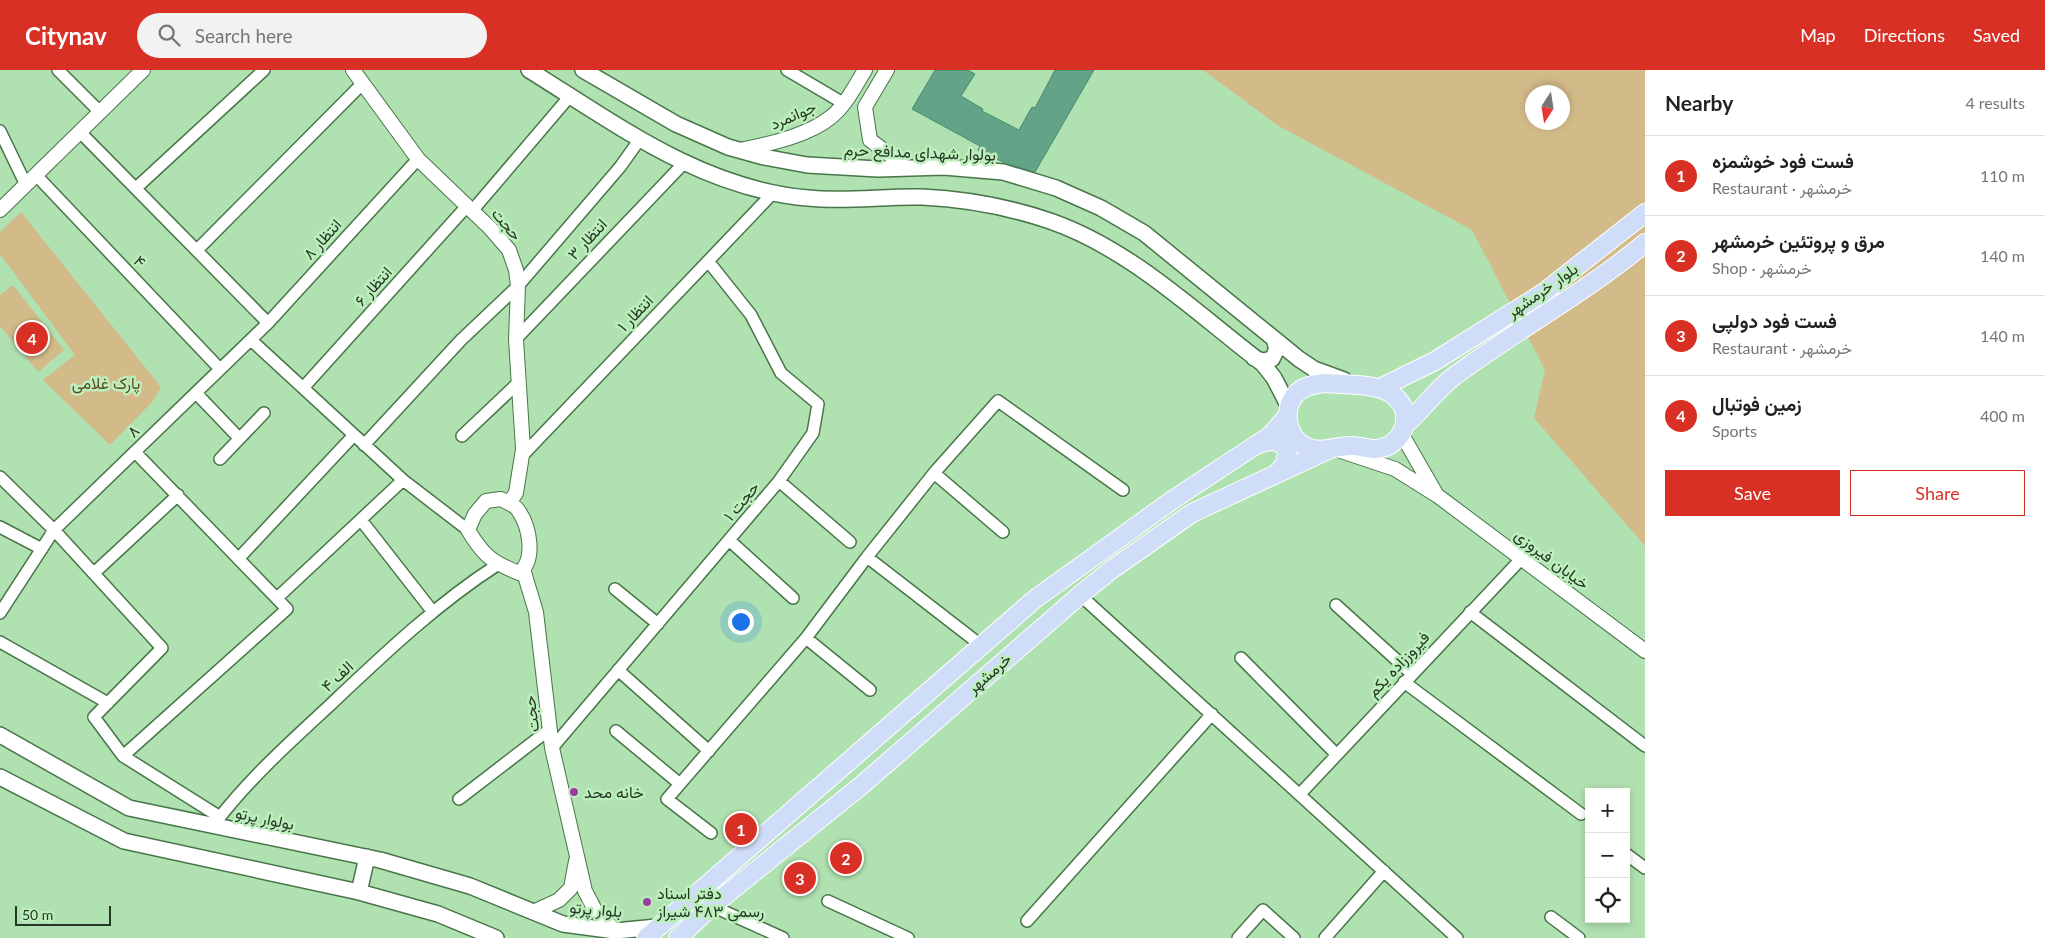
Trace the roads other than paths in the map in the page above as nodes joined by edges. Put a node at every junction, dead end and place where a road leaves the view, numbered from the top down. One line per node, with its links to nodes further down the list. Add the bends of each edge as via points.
1 (58, 70): 13 (street)
2 (143, 70): 13 (street)
3 (264, 70): 22 (street)
4 (353, 70): 10 (street, حجت)
5 (528, 70): 11 (main road)
6 (583, 70): 17 (main road, بولوار شهدای مدافع حرم, via 676,124)
7 (787, 70): 12 (street)
8 (865, 70): 12 (street, جوانمرد)
9 (887, 70): 20 (street, via 865,108 870,140)
10 (363, 83): 18 (street, حجت); 28 (street)
11 (570, 96): 16 (main road); 24 (street, انتظار ۶)
12 (843, 103): 17 (street, جوانمرد, via 831,118 803,133)
13 (100, 112): 15 (street)
14 (0, 131): 21 (street, ۴)
15 (80, 132): 21 (street); 22 (street)
16 (640, 139): 19 (main road); 30 (street)
17 (740, 150): 20 (main road, بولوار شهدای مدافع حرم, via 807,165)
18 (418, 159): 24 (street, حجت); 31 (street, انتظار ۸)
19 (684, 163): 23 (main road, via 725,180); 32 (street, انتظار ۳)
20 (907, 168): 33 (main road, بولوار شهدای مدافع حرم, via 944,167 1003,172 1056,188 1100,208 1144,233)
21 (31, 180): 25 (street); 36 (street, ۴)
22 (136, 188): 28 (street)
23 (773, 193): 29 (street, انتظار ۱); 35 (main road, via 834,200 950,199 1050,222 1081,233 1110,249 1179,298)
24 (470, 209): 30 (street, حجت, via 509,250); 39 (street, انتظار ۶)
25 (0, 210)
26 (1645, 213): 38 (main road, بلوار خرمشهر, via 1543,293 1435,361)
27 (1645, 243): 43 (main road, بلوار خرمشهر, via 1570,300 1523,327 1450,379)
28 (197, 250): 31 (street)
29 (708, 261): 51 (street, انتظار ۱); 57 (street, حجت ۱, via 751,315 781,372 818,404 813,434)
30 (518, 286): 32 (street, حجت); 47 (street, via 461,340)
31 (268, 323): 34 (street, انتظار ۸)
32 (516, 339): 37 (street, حجت)
33 (1274, 339): 35 (main road, via 1277,349 1274,356 1268,361); 38 (main road, بولوار شهدای مدافع حرم, via 1314,369)
34 (251, 340): 36 (street, ۸); 39 (street)
35 (1254, 358): 41 (main road, via 1274,378)
36 (220, 369): 40 (street, ۸)
37 (519, 382): 45 (street); 51 (street, حجت)
38 (1371, 387): 41 (main road, via 1326,383 1309,385 1296,394); 43 (main road, via 1393,394 1406,412)
39 (303, 388): 44 (street)
40 (196, 393): 46 (street); 50 (street, ۸)
41 (1289, 411): 48 (main road, via 1271,435); 49 (main road, via 1292,434 1298,442 1306,447)
42 (264, 413): 46 (street)
43 (1404, 428): 49 (main road, بلوار خرمشهر, via 1395,442 1383,448 1352,446); 60 (street, via 1428,482)
44 (354, 435): 47 (street); 71 (street)
45 (462, 436)
46 (240, 438): 52 (street)
47 (364, 445): 56 (street)
48 (1256, 446): 53 (main road, via 1271,441 1283,444 1288,456); 87 (main road, via 1174,499 1042,594)
49 (1331, 449): 53 (main road, خرمشهر); 60 (street, خیابان فیروزی, via 1380,463)
50 (135, 452): 59 (street); 64 (street, ۸)
51 (522, 456): 61 (street, حجت, via 516,493)
52 (220, 459)
53 (1279, 471): 77 (main road, خرمشهر, via 1192,513)
54 (934, 473): 58 (street, via 998,401); 66 (street); 70 (street)
55 (0, 477): 64 (street)
56 (403, 480): 62 (street); 65 (street)
57 (779, 481): 67 (street, حجت ۱); 68 (street)
58 (1123, 490)
59 (178, 496): 71 (street); 75 (street)
60 (1438, 496): 72 (street, خیابان فیروزی)
61 (509, 503): 65 (street, via 501,499 486,501); 74 (street, via 518,508 527,530 530,554)
62 (360, 520): 78 (street); 81 (street)
63 (0, 527): 69 (street)
64 (54, 530): 69 (street, ۸); 75 (street)
65 (468, 530): 73 (street, via 480,549)
66 (1003, 532)
67 (729, 540): 79 (street); 84 (street, حجت ۱)
68 (850, 542)
69 (42, 549): 83 (street, ۸)
70 (867, 557): 85 (street); 87 (street)
71 (239, 558): 78 (street)
72 (1522, 558): 82 (street, فیروززاده یکم); 88 (street, خیابان فیروزی)
73 (497, 565): 74 (street, via 519,573); 81 (street, ۴ الف)
74 (523, 569): 95 (street, حجت, via 536,612)
75 (94, 573): 93 (street, via 162,648)
76 (615, 589): 84 (street)
77 (1080, 595): 94 (street); 106 (main road, خرمشهر)
78 (277, 598): 102 (street, via 287,608)
79 (793, 598)
80 (1336, 605): 91 (street)
81 (433, 612): 110 (street, ۴ الف, via 402,636 254,777)
82 (1470, 612): 91 (street, فیروززاده یکم); 98 (street)
83 (0, 613)
84 (658, 624): 90 (street, حجت ۱)
85 (806, 638): 92 (street); 100 (street)
86 (0, 642): 93 (street)
87 (982, 646): 103 (main road)
88 (1645, 651)
89 (1241, 658): 101 (street)
90 (618, 670): 99 (street, حجت ۱); 100 (street)
91 (1408, 678): 101 (street, فیروززاده یکم); 109 (street)
92 (870, 690)
93 (108, 703): 102 (street, via 94,717)
94 (1212, 714): 107 (street); 122 (street)
95 (550, 729): 99 (street, حجت); 108 (street)
96 (616, 732): 105 (street)
97 (0, 735): 110 (main road, بولوار پرتو, via 129,808)
98 (1645, 746)
99 (552, 748): 112 (street, حجت)
100 (709, 750): 105 (street)
101 (1336, 754): 107 (street, فیروززاده یکم)
102 (123, 756): 110 (street)
103 (841, 770): 106 (main road); 126 (main road)
104 (0, 777): 117 (main road, via 124,842)
105 (680, 784): 111 (street, via 667,799)
106 (858, 788): 119 (main road, خرمشهر)
107 (1300, 794): 116 (street)
108 (459, 799)
109 (1581, 814)
110 (217, 821): 113 (main road, بولوار پرتو)
111 (711, 832)
112 (578, 853): 120 (street, via 571,888 559,900); 123 (street, حجت, via 585,891 595,910)
113 (367, 857): 117 (main road); 120 (main road, بولوار پرتو, via 470,886)
114 (1630, 857): 115 (street)
115 (1645, 868)
116 (1384, 870): 133 (street); 134 (street)
117 (359, 892): 127 (main road, via 438,914)
118 (828, 901): 130 (street)
119 (712, 906): 124 (main road, خرمشهر); 129 (street)
120 (533, 912): 125 (main road, بلوار پرتو)
121 (1551, 917): 135 (street)
122 (1027, 921)
123 (615, 931): 125 (main road, بلوار پرتو); 126 (main road, بلوار پرتو)
124 (689, 931): 128 (main road, خرمشهر)
125 (584, 932)
126 (651, 932)
127 (496, 938)
128 (678, 938)
129 (783, 938)
130 (908, 938)
131 (1238, 938): 132 (street, via 1263,910)
132 (1294, 938)
133 (1325, 938)
134 (1457, 938)
135 (1579, 938)

